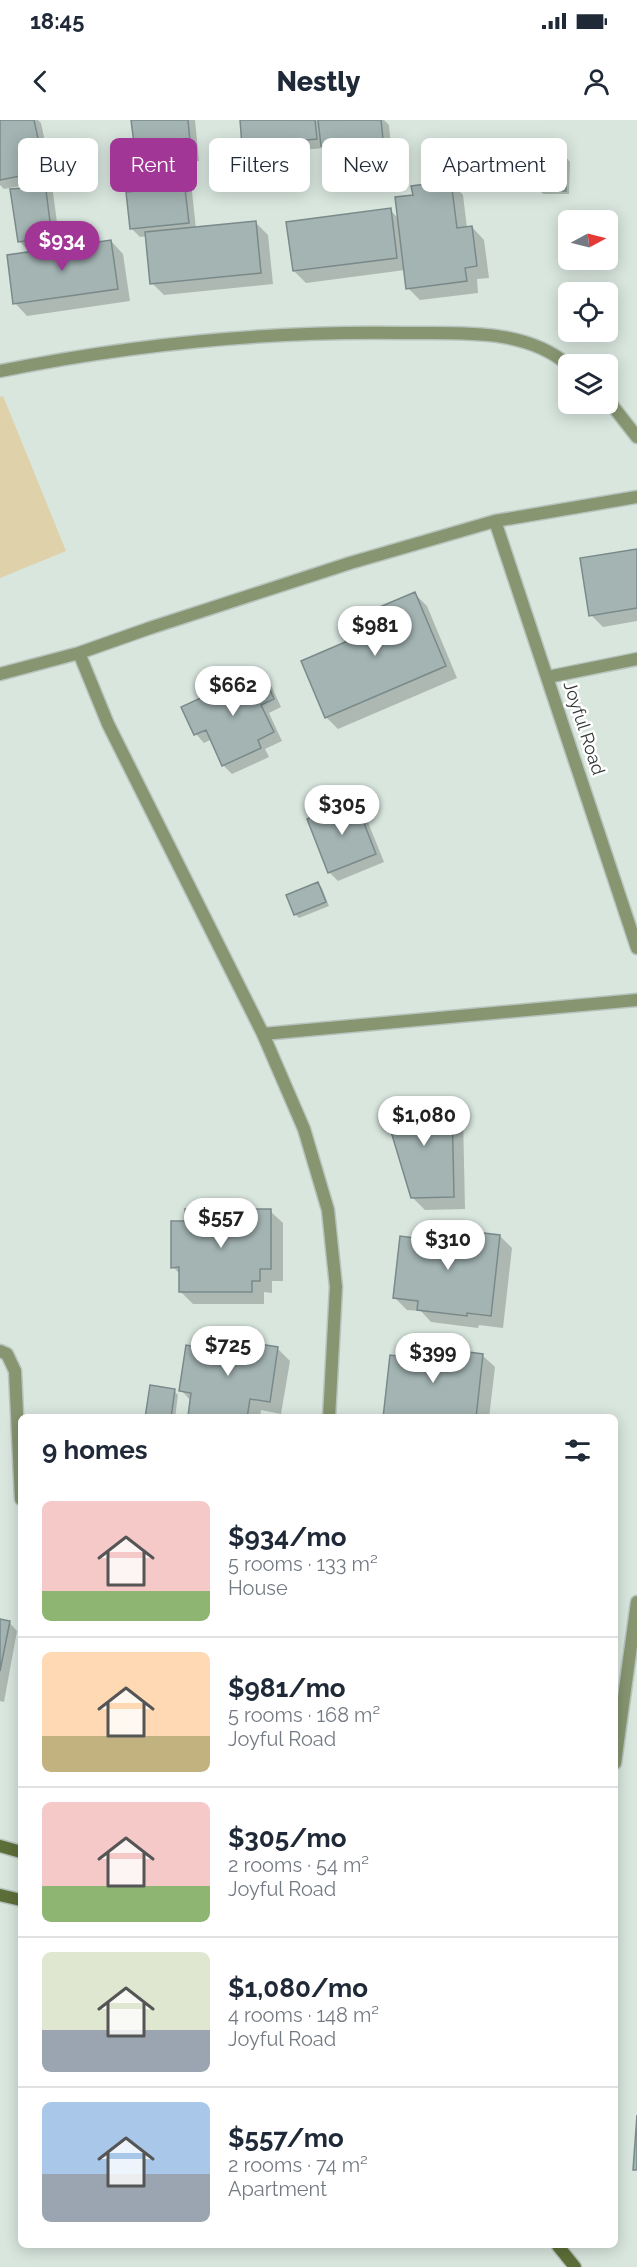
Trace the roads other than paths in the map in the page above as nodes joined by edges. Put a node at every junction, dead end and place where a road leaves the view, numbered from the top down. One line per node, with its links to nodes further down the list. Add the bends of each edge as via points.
1 (558, 356): 2 (street, via 516,339 473,333 342,332 175,343)
2 (0, 371)
3 (618, 413): 4 (street)
4 (637, 437)
5 (637, 497): 6 (street)
6 (495, 520): 7 (street); 10 (street, Joyful Road)
7 (79, 654): 9 (street); 13 (street, via 108,724)
8 (637, 659): 10 (street)
9 (0, 674)
10 (548, 677): 11 (street, Joyful Road)
11 (637, 948)
12 (637, 1000): 13 (street)
13 (264, 1034): 15 (street, via 304,1129 328,1210 336,1287)
14 (0, 1351): 16 (street, via 7,1354 15,1371)
15 (330, 1414)
16 (18, 1435)
17 (637, 1602): 18 (street)
18 (618, 1741)
19 (0, 1846): 20 (street)
20 (18, 1851)
21 (0, 1895): 22 (street)
22 (18, 1899)
23 (560, 2248): 24 (street)
24 (575, 2267)

